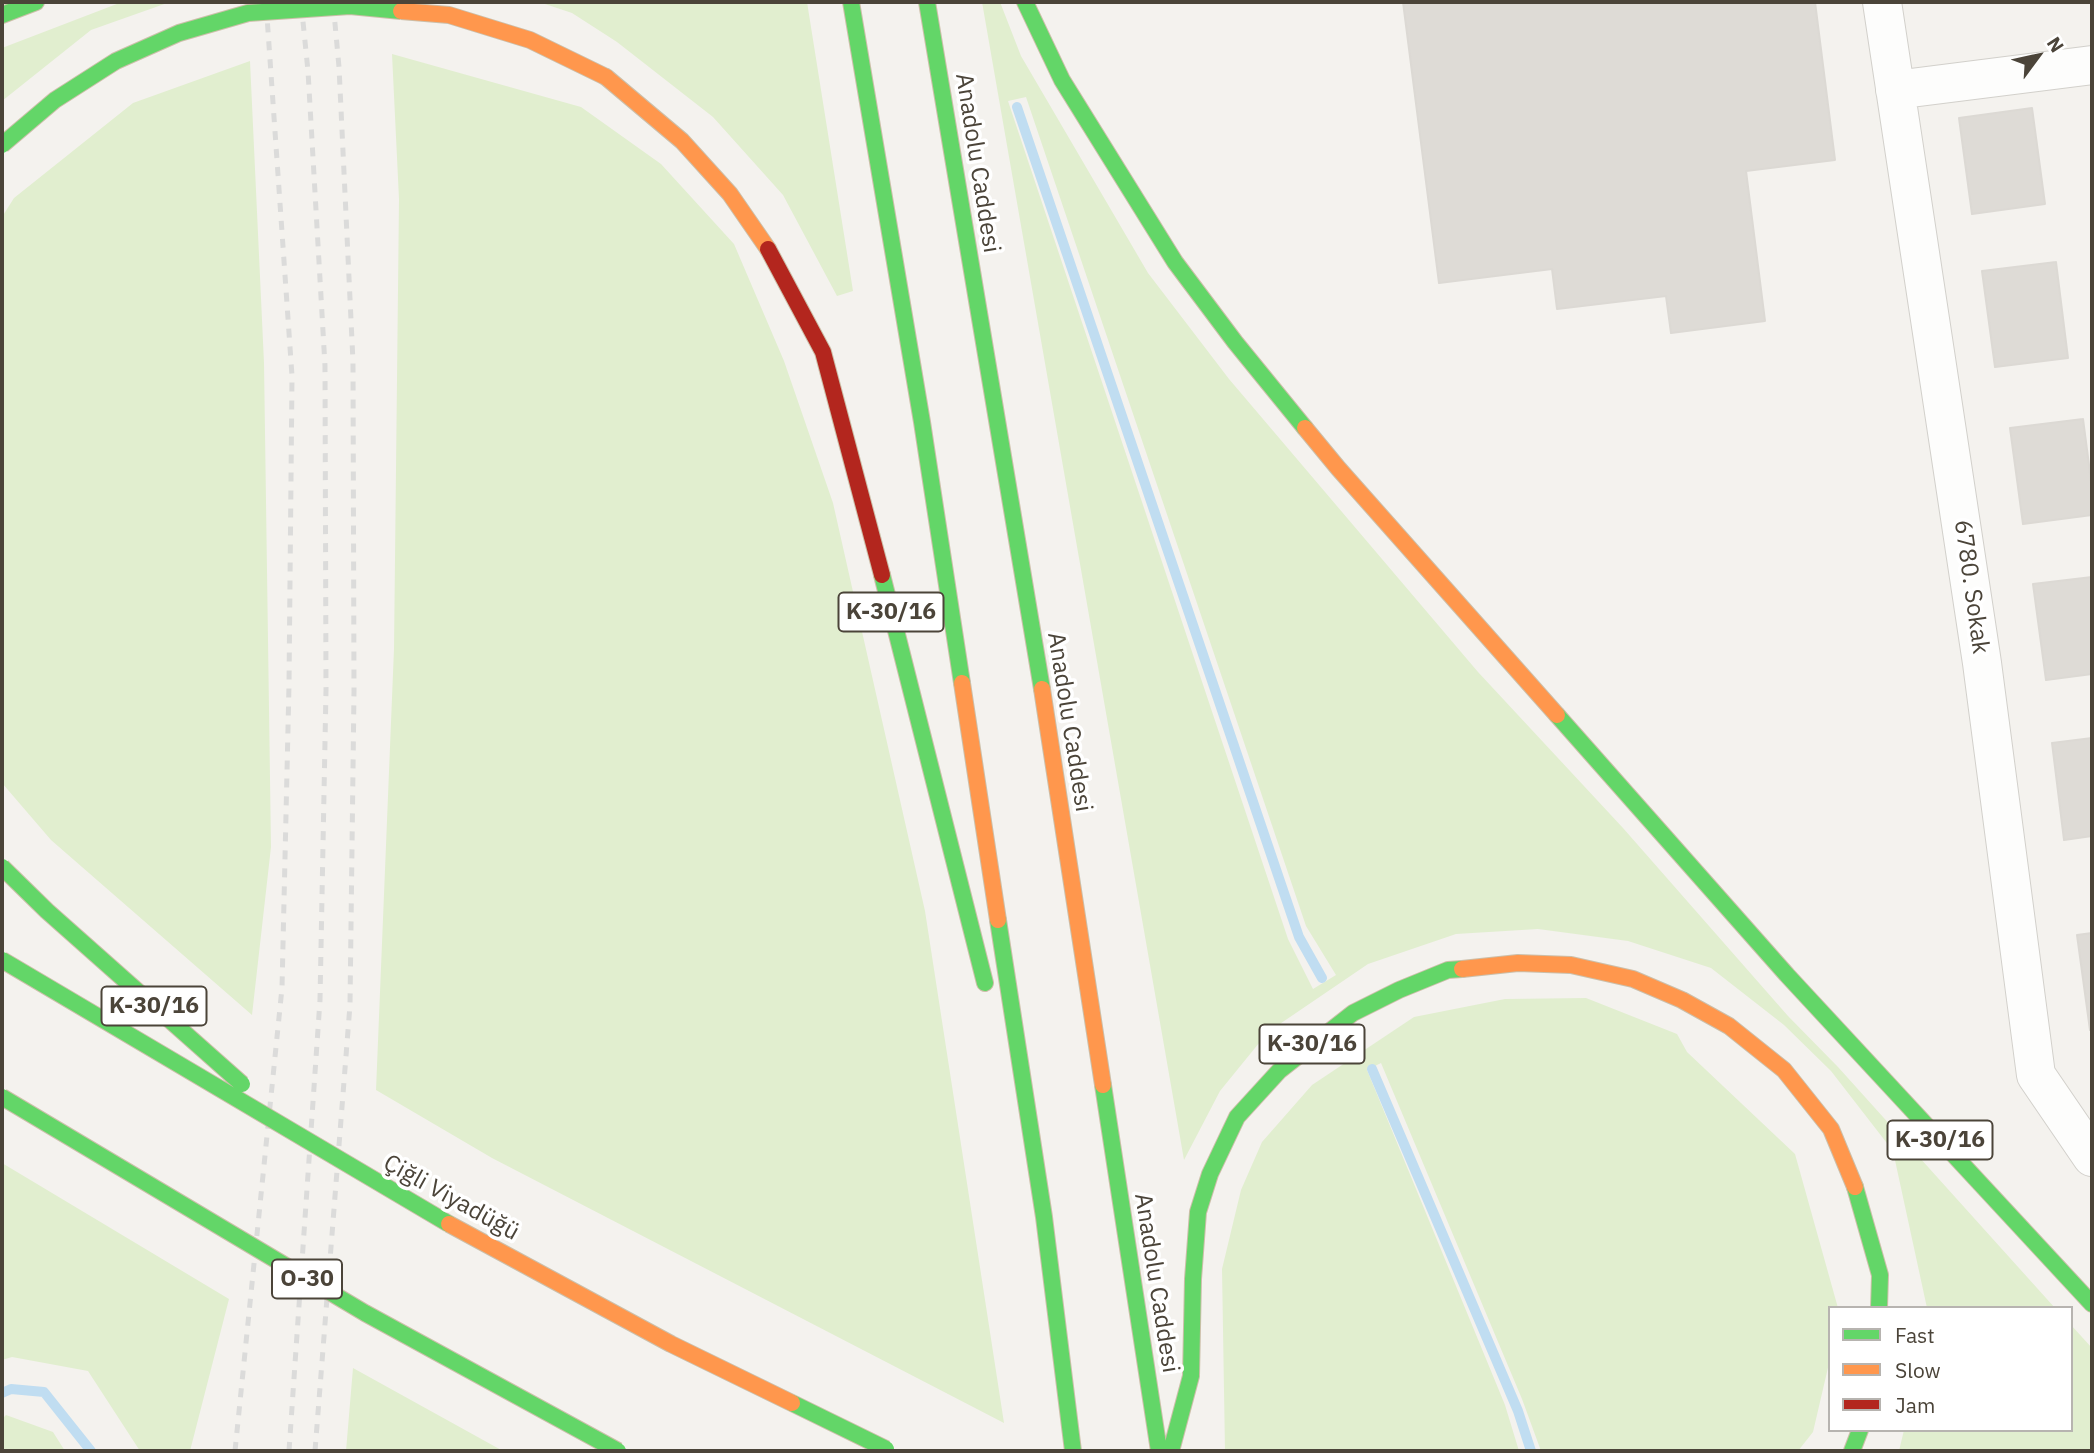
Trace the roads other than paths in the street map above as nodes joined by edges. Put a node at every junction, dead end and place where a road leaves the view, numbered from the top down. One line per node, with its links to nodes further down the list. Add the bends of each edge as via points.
1 (36, 2): 6 (highway)
2 (851, 2): 17 (highway, via 922,422)
3 (927, 2): 24 (highway, Anadolu Caddesi, via 1031,621)
4 (1025, 2): 18 (highway, K-30/16, via 1062,80 1175,262 1338,468 1787,975)
5 (1882, 2): 8 (street, 6780. Sokak)
6 (2, 15)
7 (2092, 65): 8 (street)
8 (1895, 90): 16 (street, 6780. Sokak, via 1978,636 2036,1075)
9 (2, 145): 12 (highway, K-30/16, bridge, via 55,100 116,61 180,33 248,13 350,6 449,15 530,40 606,77 682,141 730,194 775,259 822,352 905,660)
10 (2, 867): 15 (highway, K-30/16, bridge)
11 (2, 960): 15 (highway, Çiğli Viyadüğü, bridge)
12 (989, 1000)
13 (1003, 1054): 17 (highway)
14 (2, 1097): 22 (highway, O-30, bridge, via 365,1313)
15 (309, 1143): 21 (highway, Çiğli Viyadüğü, bridge, via 429,1214 671,1344)
16 (2091, 1154)
17 (1044, 1217): 23 (highway)
18 (2092, 1304)
19 (1879, 1306): 25 (highway, K-30/16, via 1880,1275 1860,1200 1831,1129 1784,1070 1729,1026 1633,979 1572,965 1518,963 1448,970 1353,1013 1279,1071 1237,1117 1198,1212 1191,1376)
20 (1859, 1432): 26 (highway)
21 (891, 1450)
22 (618, 1451)
23 (1073, 1451)
24 (1159, 1451)
25 (1171, 1451)
26 (1852, 1451)

